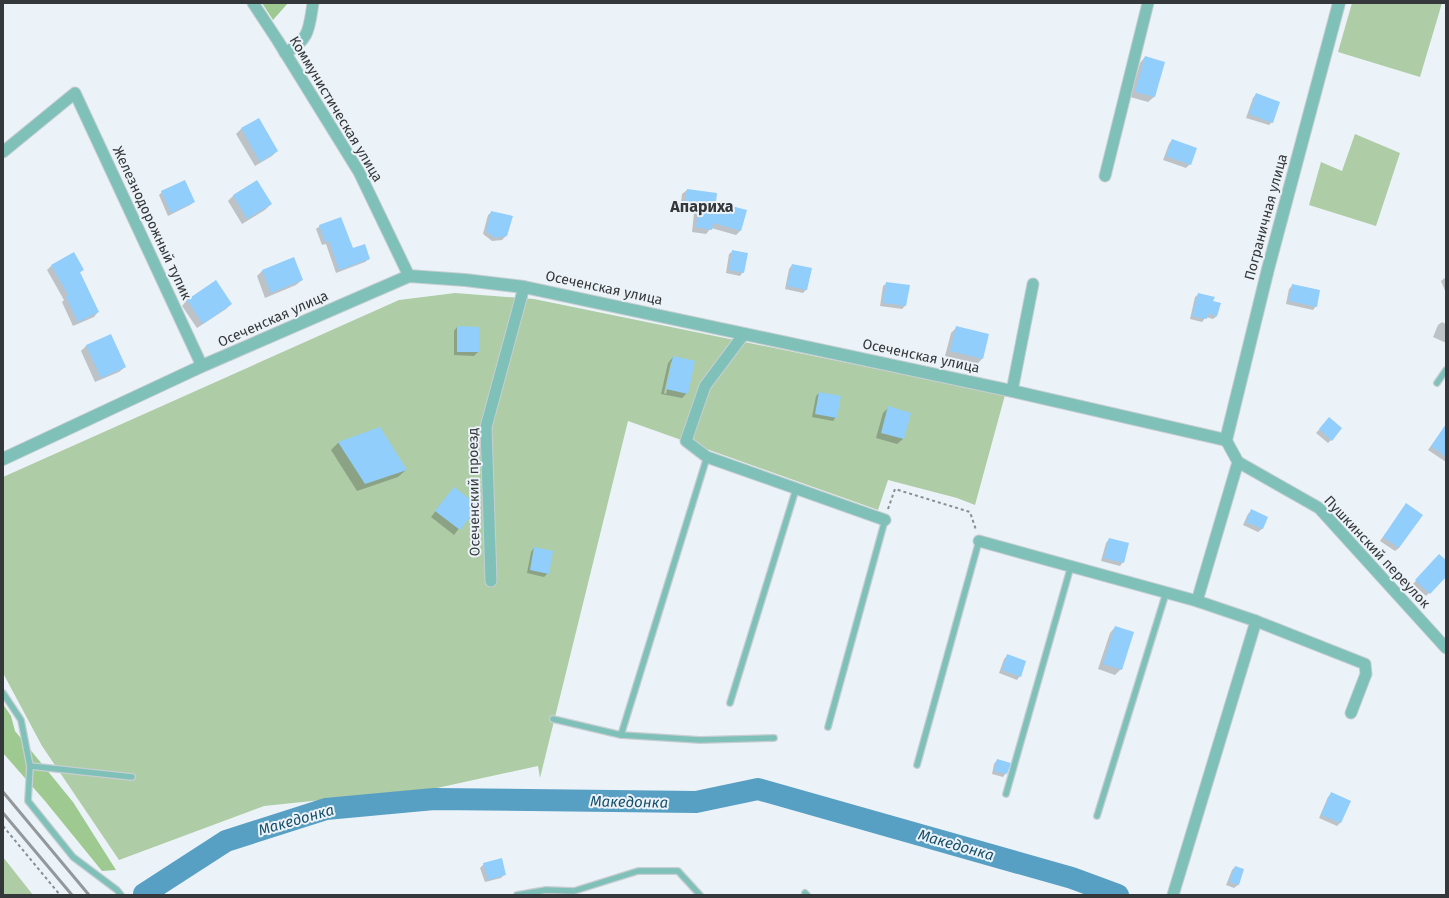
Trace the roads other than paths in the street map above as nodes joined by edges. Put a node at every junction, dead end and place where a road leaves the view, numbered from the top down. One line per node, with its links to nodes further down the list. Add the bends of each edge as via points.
1 (253, 3): 5 (street, Коммунистическая улица)
2 (313, 3): 5 (street, via 304,39 297,47)
3 (1148, 3): 7 (street)
4 (1339, 3): 16 (street, Пограничная улица, via 1268,269)
5 (285, 53): 8 (street, Коммунистическая улица, via 359,172)
6 (3, 152): 12 (street, Железнодорожный тупик, via 75,93)
7 (1105, 176)
8 (409, 276): 10 (street, Осеченская улица); 12 (street, Осеченская улица)
9 (1033, 284): 15 (street)
10 (524, 287): 11 (street, Осеченская улица); 24 (street, Осеченский проезд, via 486,427)
11 (744, 334): 15 (street, Осеченская улица); 17 (street, via 705,386 686,441)
12 (202, 366): 18 (street, Осеченская улица)
13 (1446, 370): 14 (lane)
14 (1438, 383)
15 (1012, 391): 16 (street, Осеченская улица)
16 (1226, 440): 19 (street)
17 (707, 457): 20 (street); 34 (lane)
18 (3, 459)
19 (1238, 462): 26 (street); 28 (street, Пушкинский переулок, via 1319,508)
20 (796, 489): 21 (street); 30 (lane)
21 (885, 520): 33 (lane)
22 (979, 541): 23 (street); 36 (lane)
23 (1071, 566): 25 (street); 39 (lane)
24 (492, 581)
25 (1166, 593): 26 (street); 40 (lane)
26 (1197, 601): 27 (street)
27 (1256, 621): 31 (street, via 1365,664 1366,674); 45 (street)
28 (1446, 648)
29 (3, 693): 37 (lane, via 21,720)
30 (730, 703)
31 (1350, 713)
32 (553, 719): 34 (lane)
33 (828, 727)
34 (621, 735): 35 (lane, via 700,740)
35 (774, 738)
36 (917, 765)
37 (30, 766): 38 (lane); 42 (lane, via 28,801 73,857)
38 (132, 777)
39 (1006, 794)
40 (1097, 816)
41 (572, 893): 43 (lane, via 546,890); 44 (lane, via 638,871 678,871)
42 (121, 895)
43 (517, 895)
44 (700, 895)
45 (1173, 895)

